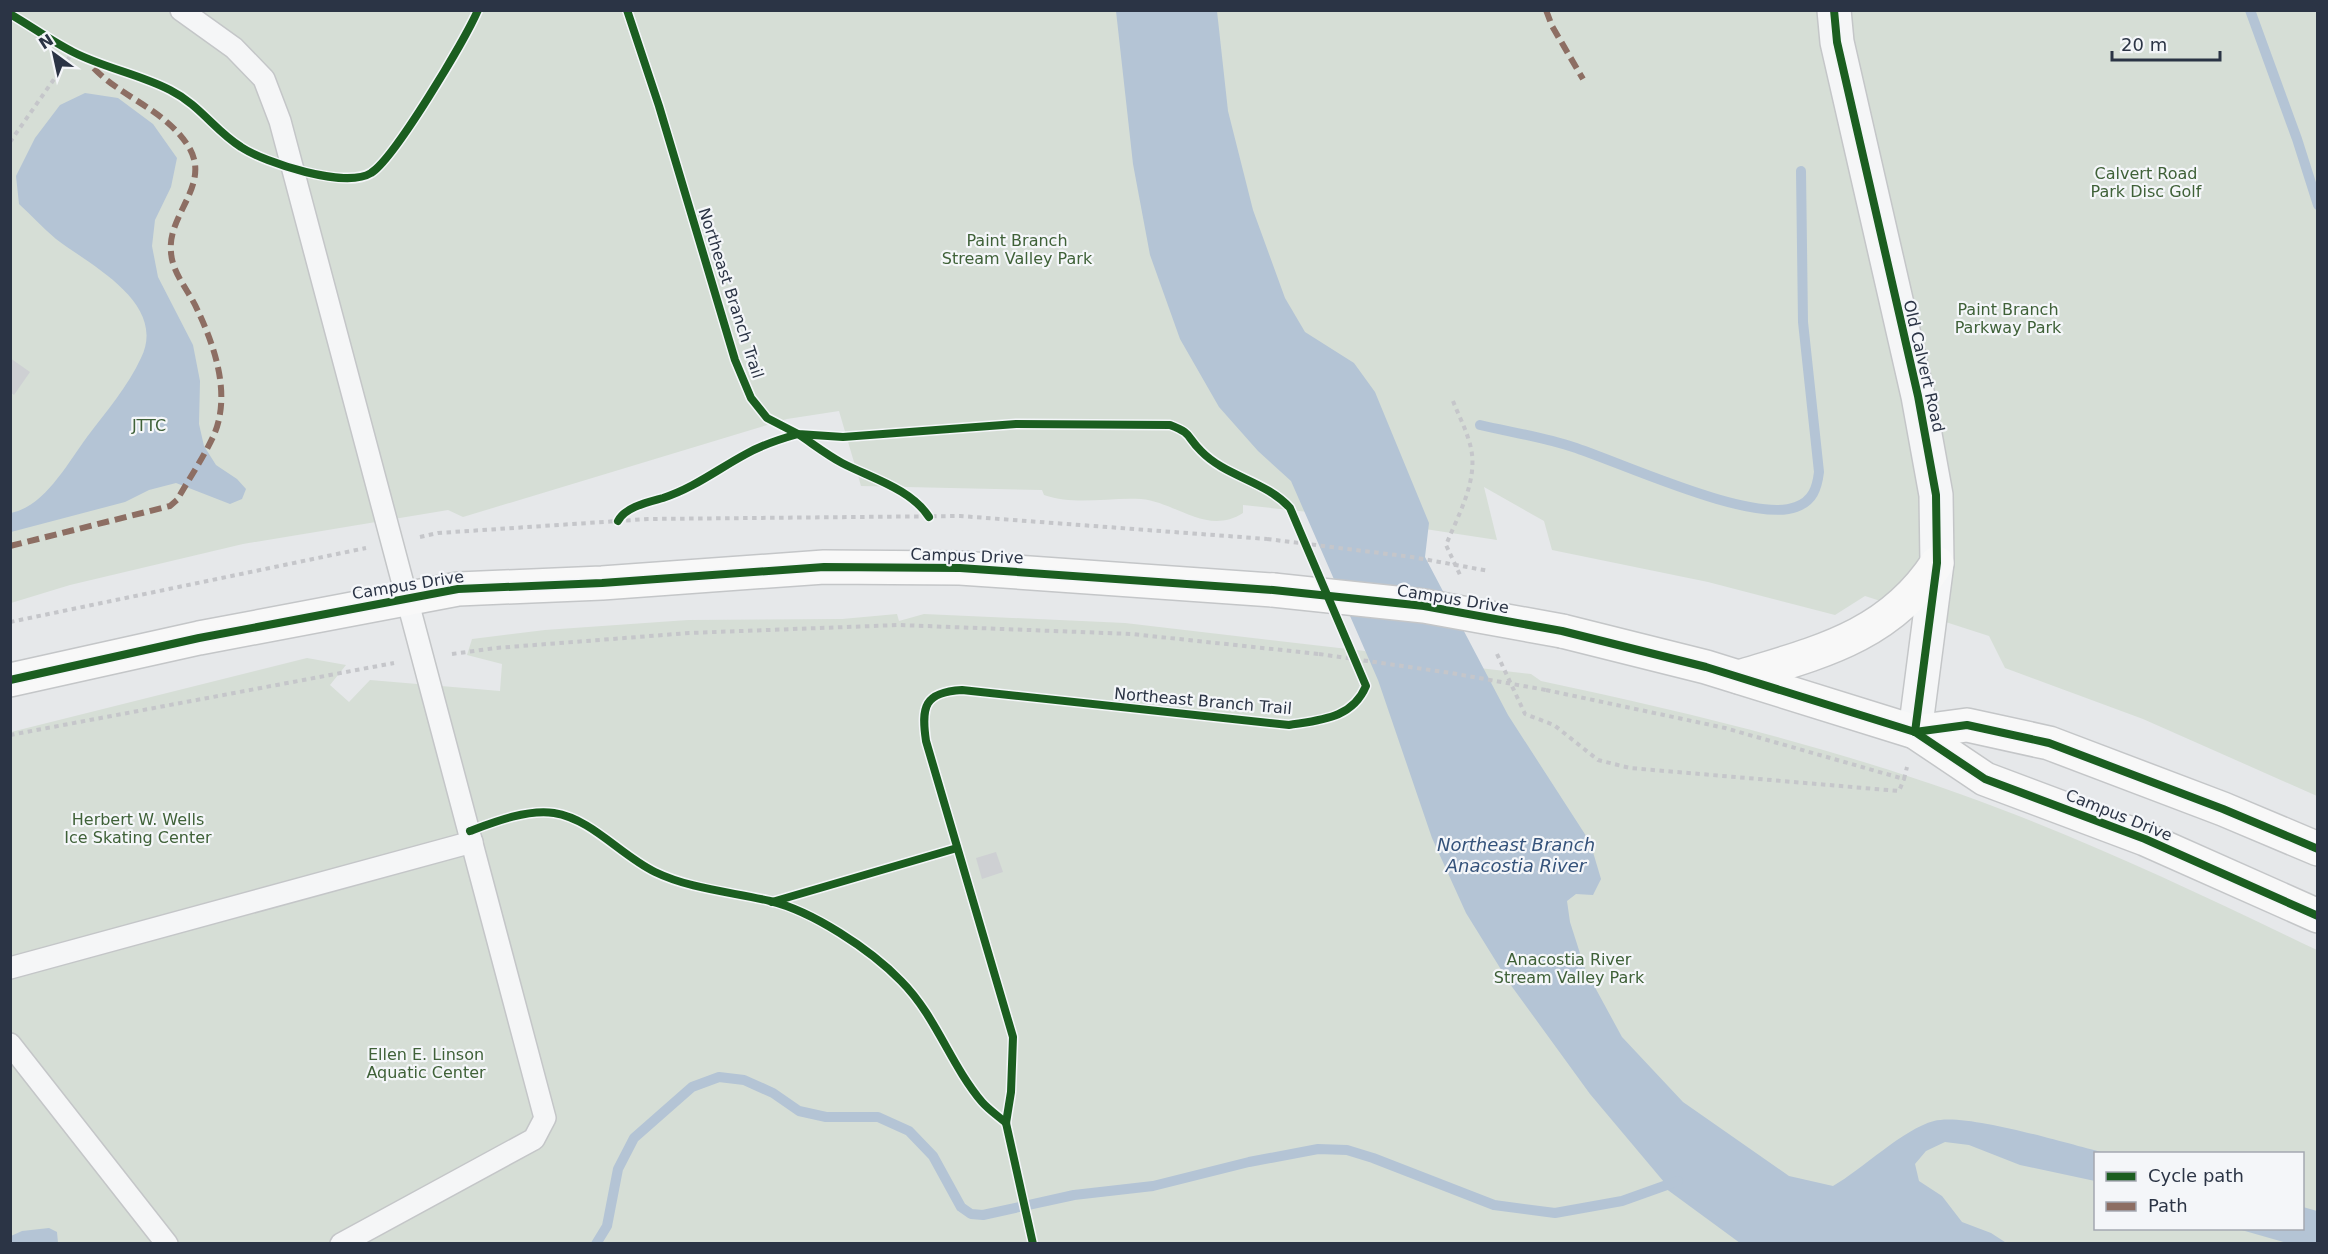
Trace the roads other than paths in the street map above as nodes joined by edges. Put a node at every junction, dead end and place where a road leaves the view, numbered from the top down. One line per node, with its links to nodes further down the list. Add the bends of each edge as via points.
1 (181, 10): 4 (lane, via 234,48 264,79 294,168)
2 (1834, 10): 3 (street, Old Calvert Road, via 1842,63 1930,454 1936,495)
3 (1936, 563): 5 (main road, via 1916,591 1851,640 1819,654); 7 (street, Old Calvert Road)
4 (406, 598): 5 (main road, Campus Drive, bridge, via 458,589 824,567 960,568 1273,590 1424,606 1562,631); 6 (main road, Campus Drive); 8 (lane)
5 (1739, 677): 7 (main road, Campus Drive)
6 (10, 680)
7 (1915, 732): 9 (main road, Campus Drive, via 1968,725 2049,743); 10 (main road, Campus Drive, via 1985,779 2145,840)
8 (472, 842): 11 (lane); 14 (lane, via 545,1118 534,1139)
9 (2318, 849)
10 (2318, 916)
11 (10, 968)
12 (10, 1044): 13 (lane)
13 (167, 1244)
14 (341, 1244)

